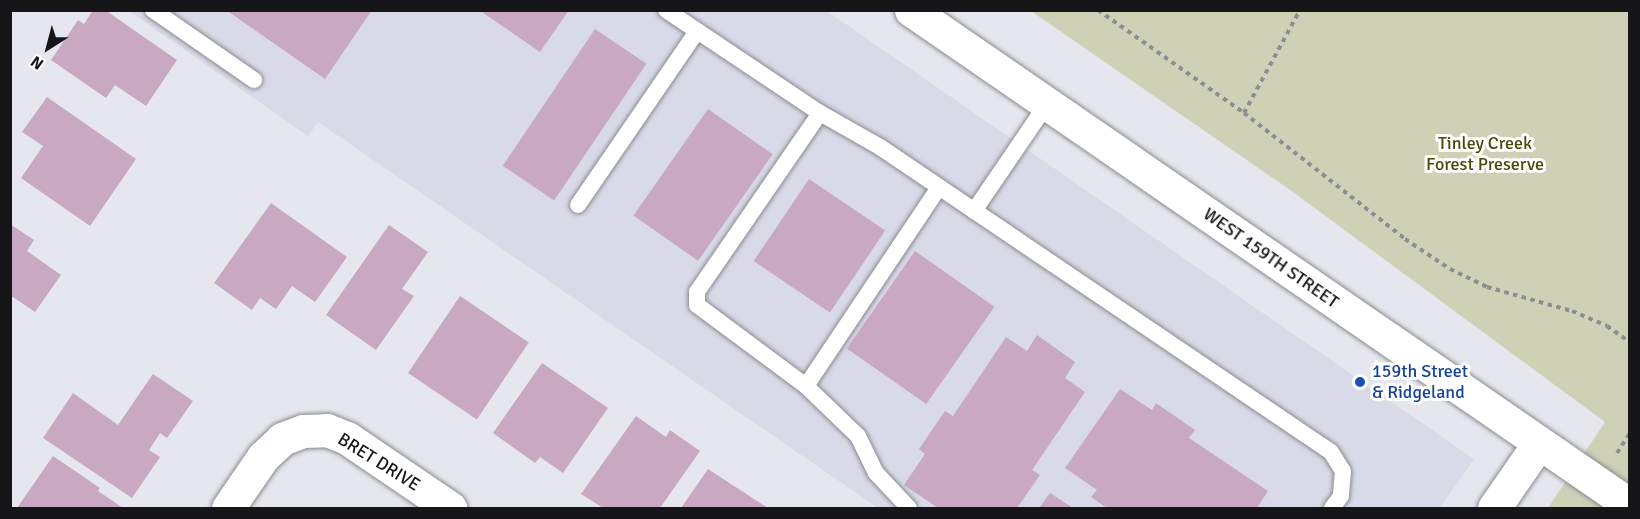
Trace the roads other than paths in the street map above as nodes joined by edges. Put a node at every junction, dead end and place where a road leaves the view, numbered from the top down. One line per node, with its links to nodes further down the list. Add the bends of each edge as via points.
1 (153, 10): 5 (lane)
2 (666, 10): 4 (lane)
3 (911, 10): 6 (main road, WEST 159TH STREET)
4 (697, 31): 7 (lane); 9 (lane)
5 (254, 80)
6 (1047, 104): 10 (lane); 12 (main road, WEST 159TH STREET)
7 (820, 113): 8 (lane); 11 (lane, via 697,292 697,305)
8 (939, 187): 10 (lane); 11 (lane)
9 (578, 206)
10 (974, 212): 17 (lane, via 1330,452 1342,471 1341,496)
11 (806, 386): 16 (lane, via 858,436 876,473)
12 (1539, 443): 13 (main road, WEST 159TH STREET); 18 (main road)
13 (1629, 506)
14 (228, 508): 15 (main road, BRET DRIVE, via 272,447 303,431 327,430 347,438)
15 (450, 508)
16 (909, 508)
17 (1332, 508)
18 (1494, 508)

